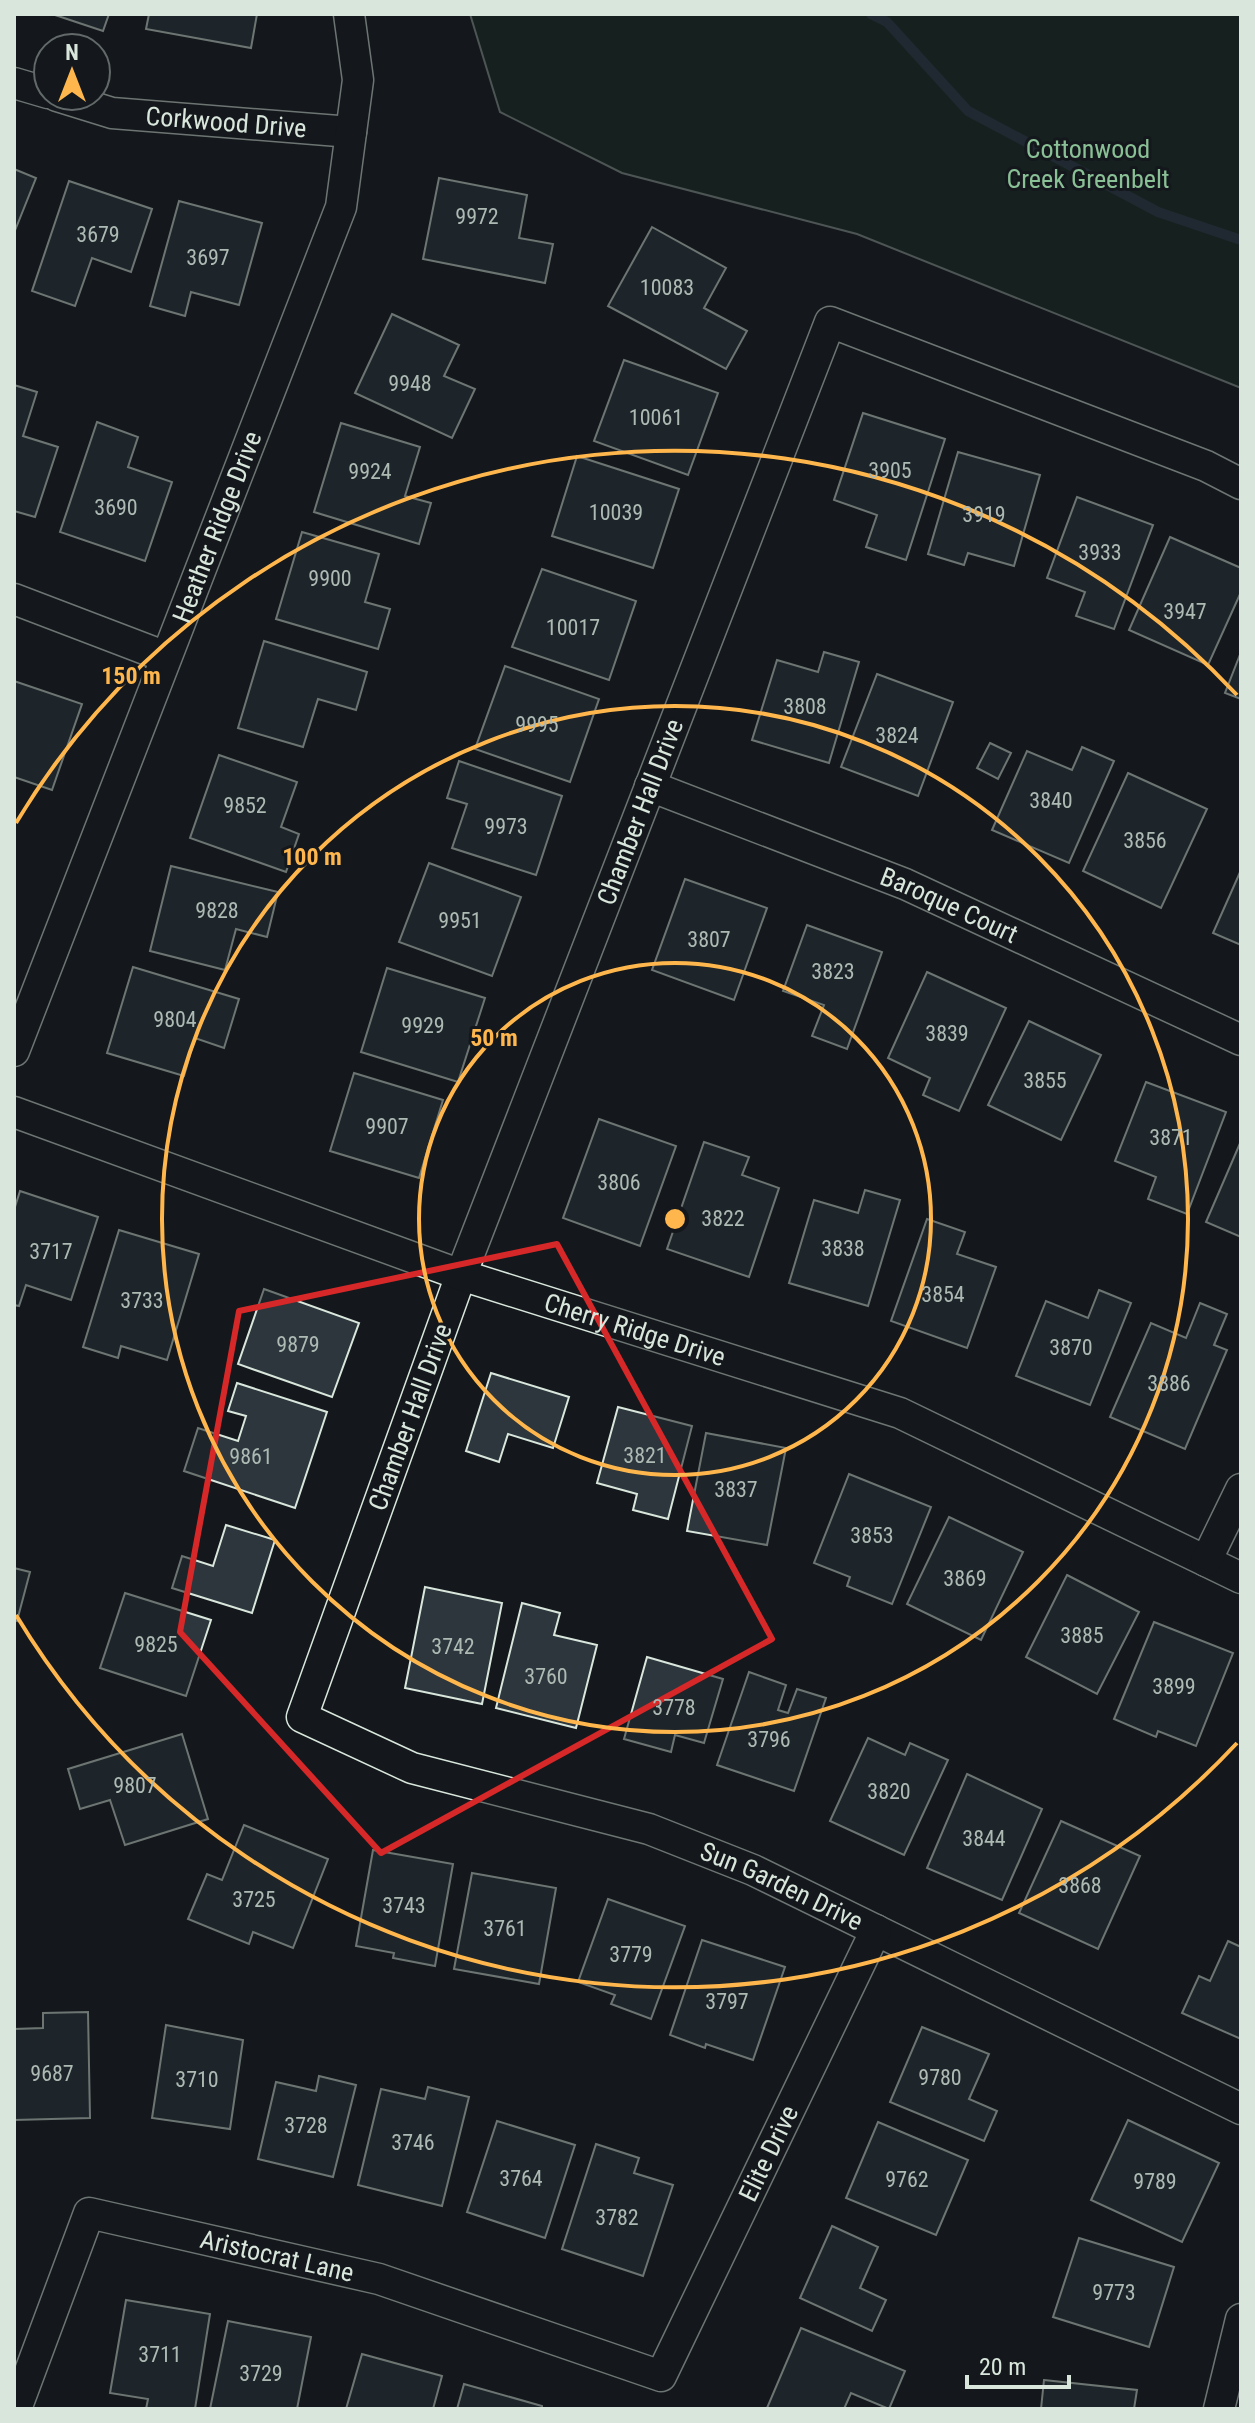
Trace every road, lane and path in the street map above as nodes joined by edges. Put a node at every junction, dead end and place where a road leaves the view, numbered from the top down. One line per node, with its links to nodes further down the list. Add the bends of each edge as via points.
1 (349, 14): 3 (street, Heather Ridge Drive, via 358,80)
2 (109, 112): 3 (street, Corkwood Drive)
3 (351, 132): 6 (street, Heather Ridge Drive, via 341,207)
4 (1241, 484): 7 (street, Chamber Hall Drive, via 830,322)
5 (14, 599): 6 (street)
6 (166, 657): 9 (street, Heather Ridge Drive)
7 (650, 786): 8 (street, Baroque Court, via 905,884); 11 (street, Chamber Hall Drive)
8 (1241, 1040)
9 (14, 1051)
10 (14, 1112): 11 (street, Cherry Ridge Drive)
11 (461, 1275): 13 (street, Cherry Ridge Drive, via 900,1413); 15 (street, Chamber Hall Drive)
12 (1241, 1489): 13 (street)
13 (1206, 1561): 14 (street, Cherry Ridge Drive)
14 (1241, 1578)
15 (302, 1717): 16 (street, Sun Garden Drive, via 412,1768 649,1829 753,1870)
16 (876, 1930): 17 (street, Sun Garden Drive); 19 (street, Elite Drive)
17 (1241, 2109)
18 (1241, 2319): 21 (street)
19 (661, 2376): 20 (street, Aristocrat Lane, via 379,2279 89,2213)
20 (16, 2409)
21 (1219, 2409)

